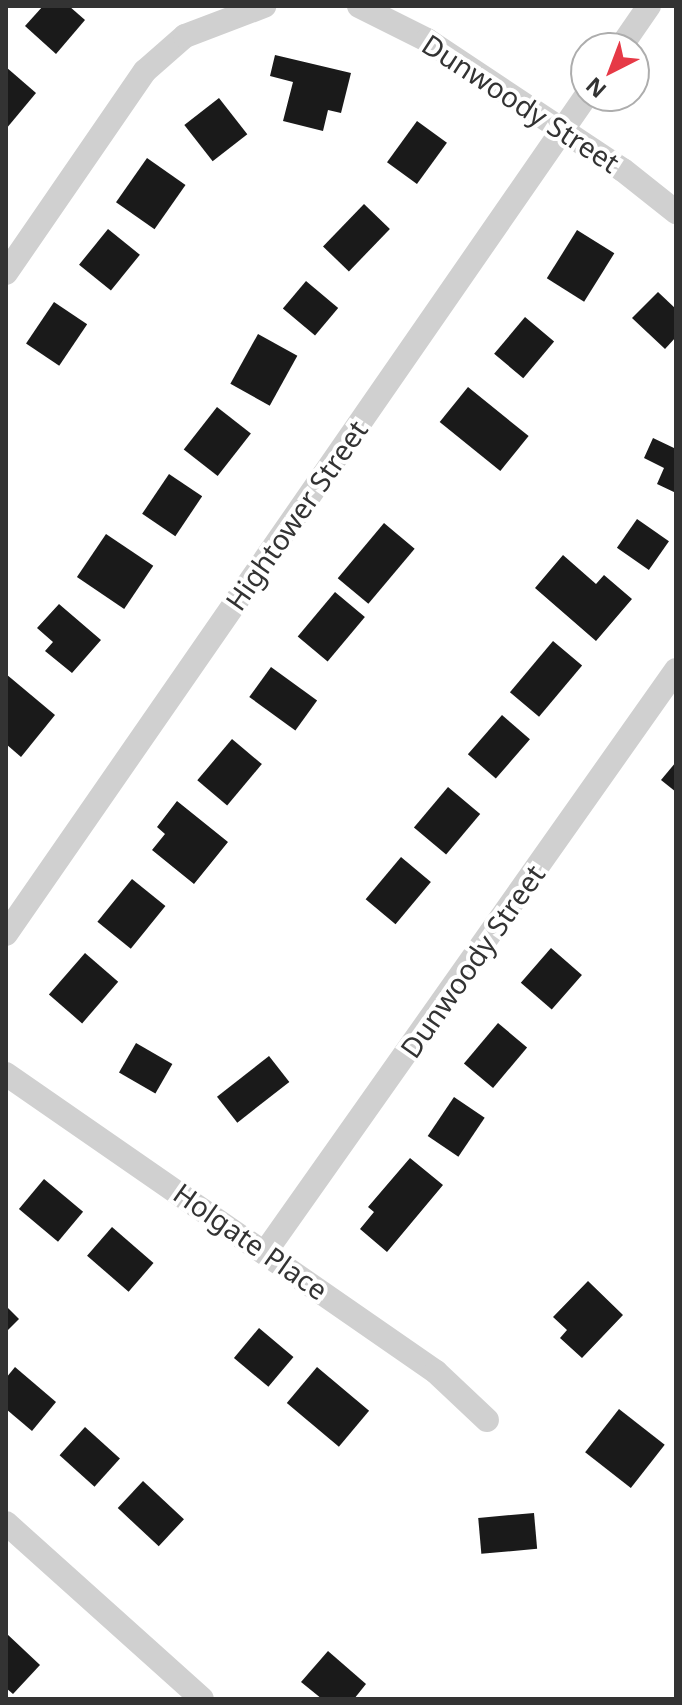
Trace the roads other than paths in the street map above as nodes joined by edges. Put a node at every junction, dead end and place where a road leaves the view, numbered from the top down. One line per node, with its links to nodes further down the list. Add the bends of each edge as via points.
1 (264, 6): 8 (street, via 185,36 145,71)
2 (359, 6): 6 (street, Dunwoody Street, via 427,40)
3 (649, 6): 4 (street)
4 (631, 32)
5 (575, 112): 6 (street, Hightower Street)
6 (561, 132): 7 (street, Dunwoody Street); 10 (street, Hightower Street)
7 (676, 212)
8 (6, 273)
9 (676, 670): 12 (street, Dunwoody Street)
10 (6, 934)
11 (6, 1074): 12 (street, Holgate Place)
12 (266, 1251): 13 (street, Holgate Place, via 436,1372)
13 (487, 1420)
14 (6, 1523): 15 (street)
15 (202, 1699)

